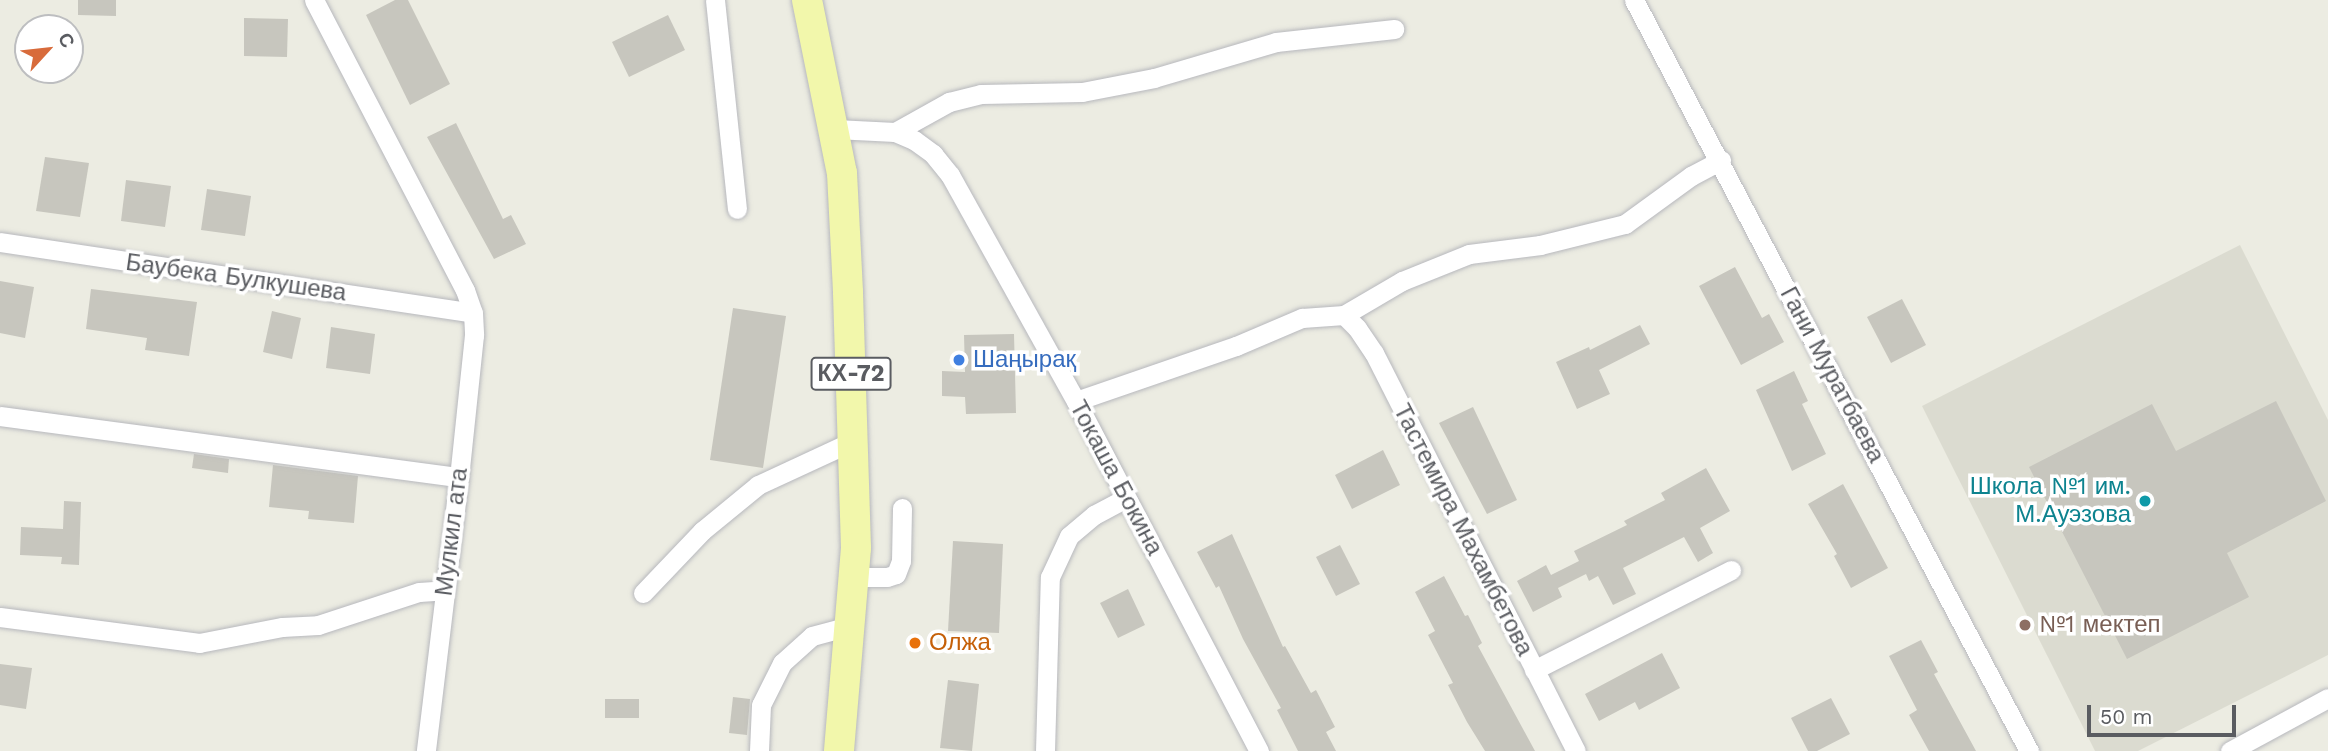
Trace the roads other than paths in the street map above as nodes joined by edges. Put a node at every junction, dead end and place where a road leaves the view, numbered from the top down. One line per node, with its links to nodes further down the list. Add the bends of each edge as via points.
1 (314, 0): 11 (street, Мулкил ата, via 465,290)
2 (715, 0): 9 (street)
3 (807, 0): 6 (main road, КХ-72)
4 (1634, 0): 8 (street, Гани Муратбаева)
5 (1394, 29): 7 (street, via 1276,41 1154,78 1082,93 981,94 949,102)
6 (835, 129): 7 (street, Токаша Бокина); 15 (main road, КХ-72, via 842,173)
7 (895, 132): 13 (street, Токаша Бокина, via 933,154 950,175)
8 (1721, 160): 12 (street, via 1625,224 1540,245 1469,254 1402,281); 33 (street, Гани Муратбаева)
9 (737, 209)
10 (0, 243): 11 (street, Баубека Булкушева)
11 (472, 313): 16 (street, Мулкил ата, via 474,335)
12 (1344, 315): 13 (street, via 1302,318 1236,346); 25 (street, Тастемира Махамбетова, via 1374,353)
13 (1076, 401): 17 (street, Токаша Бокина)
14 (0, 416): 16 (street)
15 (853, 441): 20 (main road, КХ-72); 22 (street, via 758,485 702,531)
16 (459, 477): 21 (street, Мулкил ата)
17 (1126, 498): 30 (street, via 1069,536 1050,577); 31 (street, Токаша Бокина)
18 (902, 508): 20 (street, via 901,561 896,573)
19 (1731, 570): 25 (street)
20 (853, 577): 24 (main road, КХ-72)
21 (444, 590): 23 (street, via 419,592 318,625 199,643); 27 (street, Мулкил ата)
22 (643, 593)
23 (0, 617)
24 (849, 626): 28 (street, via 812,636 782,663 761,705); 29 (main road, КХ-72)
25 (1534, 670): 32 (street, Тастемира Махамбетова)
26 (2327, 701): 34 (street)
27 (426, 751)
28 (759, 751)
29 (839, 751)
30 (1045, 751)
31 (1259, 751)
32 (1576, 751)
33 (2029, 751)
34 (2230, 751)

